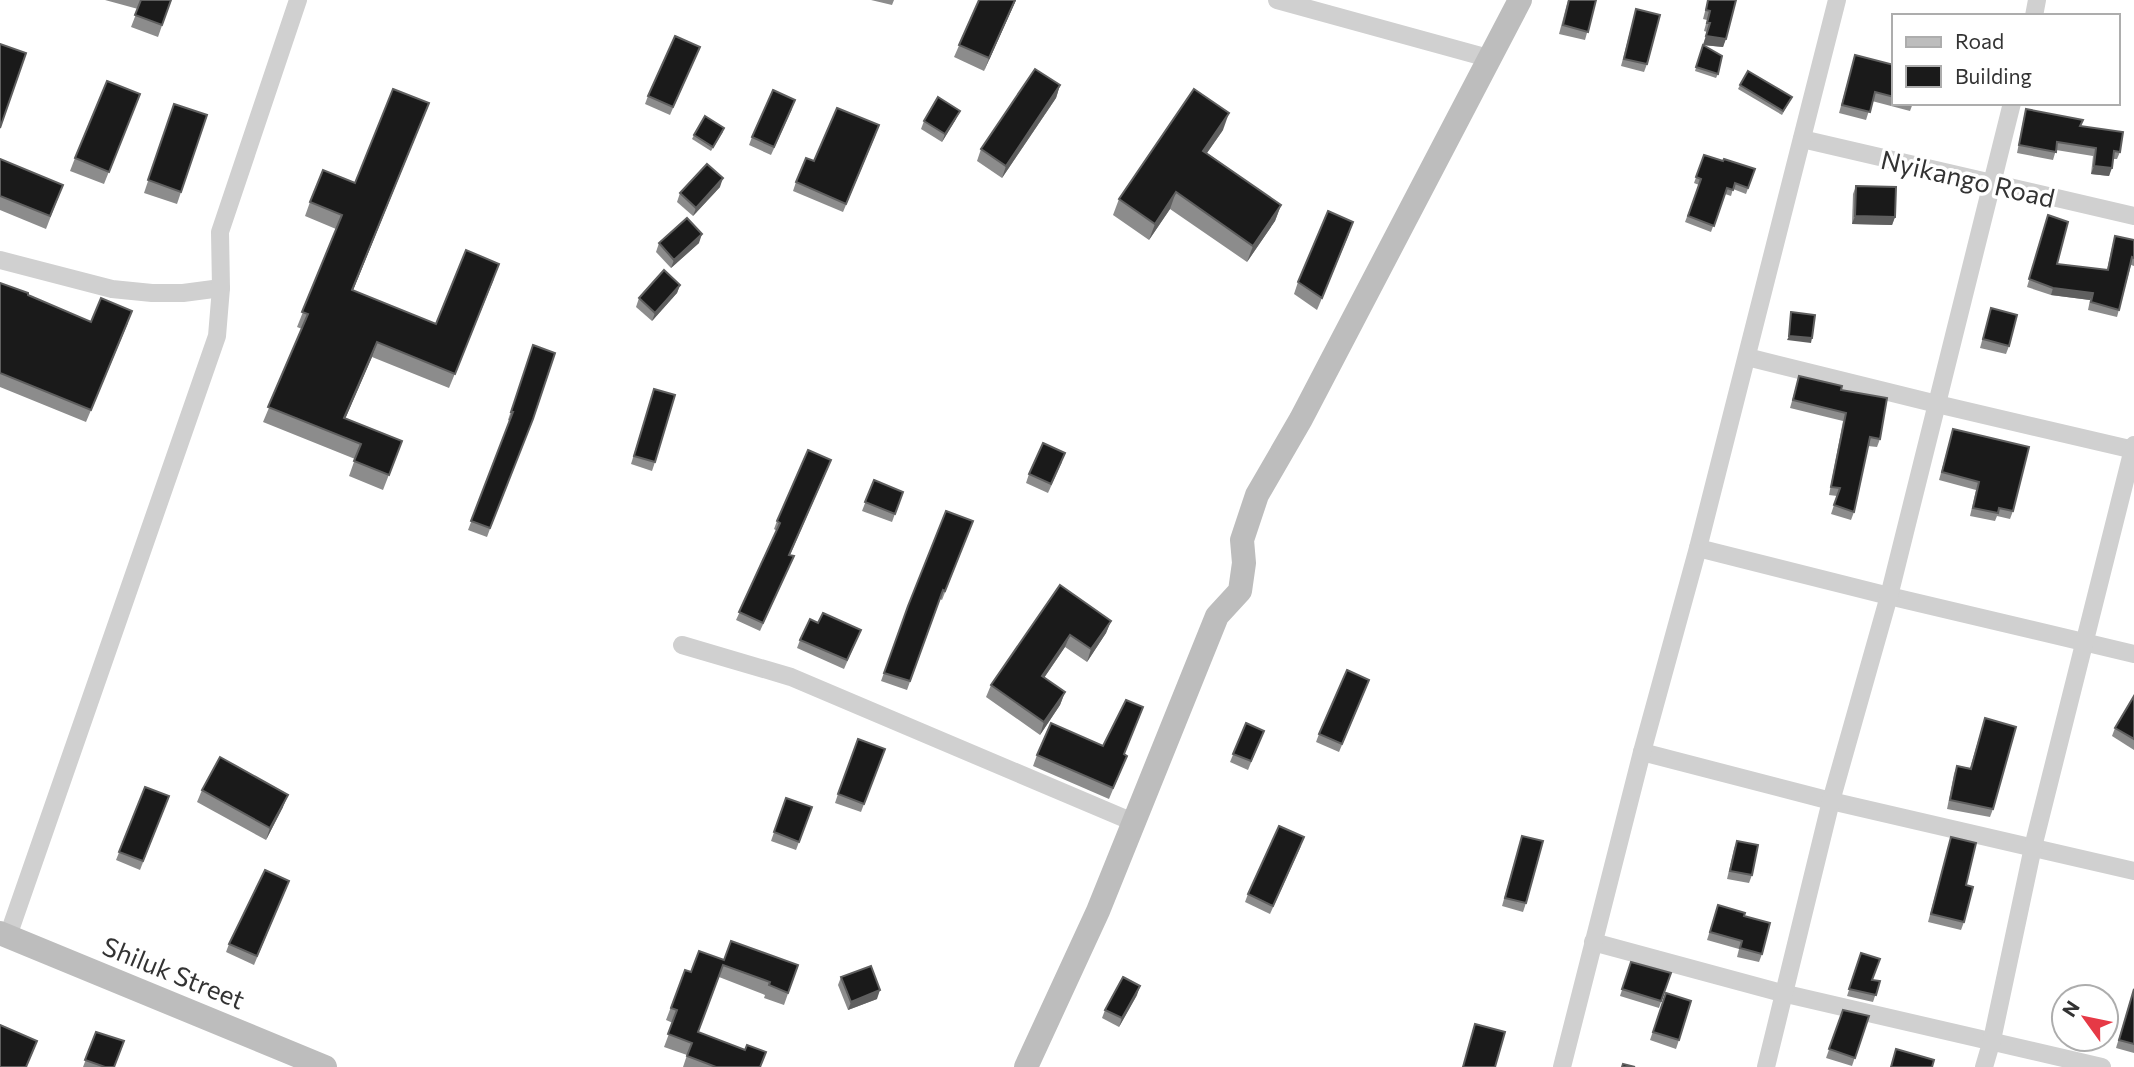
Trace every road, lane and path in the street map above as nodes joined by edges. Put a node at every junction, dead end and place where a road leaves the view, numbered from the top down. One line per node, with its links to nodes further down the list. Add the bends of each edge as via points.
1 (298, 0): 11 (street, via 220,232)
2 (1277, 0): 5 (street)
3 (1520, 0): 5 (street)
4 (1837, 0): 7 (street)
5 (1488, 58): 22 (street, via 1301,419 1256,495 1241,540 1240,591 1217,616)
6 (2012, 105): 8 (street)
7 (1802, 139): 8 (street, Nyikango Road); 12 (street)
8 (1993, 184): 9 (street, Nyikango Road); 13 (street)
9 (2134, 216)
10 (0, 260): 11 (street, via 112,289 183,293)
11 (222, 288): 25 (street, via 217,336)
12 (1747, 357): 13 (street); 15 (street)
13 (1937, 404): 14 (street); 16 (street)
14 (2134, 448): 17 (street)
15 (1698, 548): 16 (street); 20 (street)
16 (1889, 596): 17 (street); 21 (street)
17 (2085, 642): 19 (street); 23 (street)
18 (682, 645): 22 (street, via 791,677)
19 (2134, 654)
20 (1642, 752): 21 (street); 26 (street)
21 (1831, 801): 23 (street); 27 (street)
22 (1133, 822): 30 (street, via 1098,911)
23 (2033, 847): 24 (street); 28 (street)
24 (2134, 871)
25 (4, 934): 29 (street, Shiluk Street)
26 (1593, 942): 27 (street); 31 (street)
27 (1782, 993): 28 (street); 32 (street)
28 (1992, 1040): 33 (street); 34 (street)
29 (325, 1067)
30 (1026, 1067)
31 (1562, 1067)
32 (1766, 1067)
33 (1984, 1067)
34 (2102, 1067)

